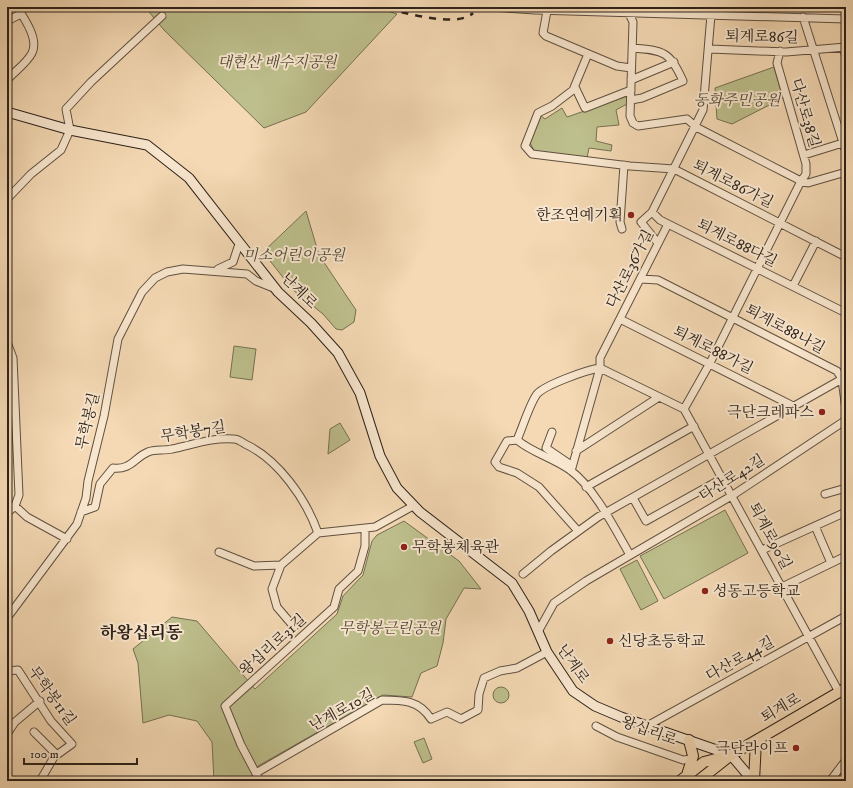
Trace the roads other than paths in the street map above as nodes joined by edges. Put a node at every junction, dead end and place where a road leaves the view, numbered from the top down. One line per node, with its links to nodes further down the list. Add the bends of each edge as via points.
1 (17, 7): 5 (street)
2 (491, 7): 4 (street)
3 (627, 10): 4 (street); 6 (street); 12 (street, via 633,22)
4 (547, 11): 16 (street, via 543,33)
5 (21, 14): 10 (street); 20 (street, via 31,32 33,52)
6 (712, 15): 8 (street); 13 (street, 다산로36가길)
7 (162, 16): 27 (street, via 91,82 66,110)
8 (803, 18): 9 (street); 14 (street, 퇴계로86길)
9 (846, 19)
10 (7, 21)
11 (844, 47): 14 (street, 퇴계로86길); 17 (street)
12 (632, 48): 18 (street, via 646,48); 19 (street)
13 (710, 49): 15 (street, 퇴계로86길); 26 (street, 다산로36가길, via 703,110)
14 (814, 50): 15 (street, 퇴계로86길); 28 (street, 퇴계로86길)
15 (780, 51): 30 (street, 다산로38길, via 777,63)
16 (588, 54): 19 (street, via 617,66); 22 (street)
17 (846, 57)
18 (672, 59): 21 (street); 24 (street, via 683,81)
19 (631, 68): 21 (street)
20 (7, 80)
21 (631, 80): 23 (street)
22 (575, 86): 23 (street, via 585,108); 31 (street, via 552,106 538,113 525,146 532,154)
23 (631, 90): 24 (street)
24 (631, 100): 26 (street, via 630,116 633,123 638,126 688,119)
25 (7, 112): 27 (main road, 난계로)
26 (696, 127): 32 (street, 다산로36가길); 34 (street)
27 (70, 130): 35 (street, via 61,150 31,174); 42 (main road, 난계로, via 147,145 189,178)
28 (844, 142): 29 (street, 퇴계로86길); 30 (street)
29 (846, 152)
30 (804, 155): 34 (street, 다산로38길, via 806,174)
31 (624, 165): 32 (street); 39 (street, via 620,222)
32 (674, 169): 36 (street, 다산로36가길); 37 (street, 퇴계로86가길)
33 (846, 172): 34 (street, via 808,183)
34 (801, 181): 37 (street, 다산로38길)
35 (7, 199)
36 (652, 212): 38 (street, 다산로36가길); 41 (street, via 641,222)
37 (781, 222): 40 (street, 퇴계로86가길); 44 (street, 퇴계로86가길)
38 (668, 224): 41 (street, 다산로36가길); 44 (street, 퇴계로88다길)
39 (622, 229)
40 (816, 241): 43 (street, 퇴계로86가길); 47 (street)
41 (658, 243): 46 (street, 다산로36가길)
42 (239, 244): 45 (street, 무학봉길, via 233,262); 48 (main road, 난계로)
43 (846, 257)
44 (757, 268): 47 (street, 퇴계로88다길); 50 (street, 퇴계로88나길)
45 (216, 270): 48 (street, 무학봉길, via 247,274); 77 (street, 무학봉길, via 183,269 168,272 155,278 134,305 118,339 104,416)
46 (641, 279): 50 (street, 퇴계로88나길, via 658,280); 51 (street, 다산로36가길)
47 (794, 286): 49 (street, 퇴계로88다길)
48 (276, 290): 75 (main road, 난계로, via 338,353 360,393 380,456 397,488)
49 (846, 313)
50 (733, 316): 53 (street); 56 (street, 퇴계로88나길, via 837,371)
51 (620, 319): 53 (street, 퇴계로88가길); 54 (street, 다산로36가길, via 600,358)
52 (7, 342): 74 (street, via 13,358 16,394 19,495)
53 (710, 363): 58 (street, 퇴계로88가길); 59 (street)
54 (600, 368): 57 (street); 64 (street, via 567,378 538,394); 65 (street)
55 (846, 371): 56 (street)
56 (842, 379): 58 (street); 60 (street)
57 (659, 397): 59 (street); 65 (street)
58 (793, 406): 66 (street)
59 (684, 409): 62 (street, 퇴계로90길)
60 (846, 410)
61 (846, 420): 72 (street, 다산로42길)
62 (694, 426): 66 (street, 퇴계로90길); 69 (street)
63 (552, 432): 67 (street, via 546,448)
64 (517, 440): 67 (street, via 524,446); 82 (street, via 507,441 496,462 499,467 517,473 538,487)
65 (576, 451): 67 (street)
66 (709, 454): 68 (street, 퇴계로90길); 73 (street)
67 (571, 468): 69 (street)
68 (723, 478): 72 (street, 퇴계로90길); 73 (street, via 646,521)
69 (586, 487): 79 (street)
70 (846, 488): 71 (street)
71 (825, 494)
72 (733, 495): 85 (street, 퇴계로90길); 87 (street, 다산로42길)
73 (633, 498): 79 (street)
74 (15, 506): 76 (street); 84 (street, via 27,518)
75 (413, 506): 81 (street, via 375,527); 96 (main road, 난계로, via 512,584)
76 (7, 512)
77 (81, 512): 83 (street, 무학봉7길, via 95,507 100,484 114,468 123,469 148,452 171,449 193,442 235,439 255,448 281,470 311,515); 84 (street, 무학봉길)
78 (846, 512): 80 (street)
79 (606, 514): 82 (street); 87 (street)
80 (815, 526): 85 (street); 89 (street)
81 (364, 529): 83 (street); 112 (street, 왕십리로31길, via 365,546 358,571 339,589 334,607 225,706)
82 (578, 531): 91 (street)
83 (318, 533): 90 (street)
84 (67, 539): 94 (street, 무학봉길)
85 (762, 550): 92 (street, 퇴계로90길)
86 (218, 552): 90 (street, via 254,566)
87 (630, 555): 96 (street, 다산로42길, via 554,603)
88 (846, 556): 89 (street)
89 (831, 563): 92 (street)
90 (281, 565): 95 (street, via 272,589 277,607)
91 (523, 574)
92 (782, 587): 97 (street, 퇴계로90길)
93 (846, 616): 97 (street, 다산로44길)
94 (7, 617)
95 (294, 627)
96 (539, 630): 98 (main road, 난계로)
97 (808, 636): 100 (street, 퇴계로90길); 103 (street, 다산로44길)
98 (547, 652): 103 (main road, 난계로, via 573,691 595,706); 112 (street, 난계로10길, via 517,668 500,671 484,678 478,710 461,719 447,712 431,719 418,705 398,700 382,700)
99 (7, 671): 101 (street, 무학봉11길, via 18,670)
100 (842, 690): 107 (main road, 퇴계로)
101 (40, 701): 105 (street, via 15,722); 108 (street, 무학봉11길, via 51,720 72,744)
102 (596, 726): 110 (street, 왕십리로, via 617,737 683,760)
103 (646, 726): 106 (main road, 난계로)
104 (34, 732): 108 (street)
105 (7, 734)
106 (689, 740): 109 (main road, 난계로); 110 (main road, via 693,752)
107 (756, 740): 109 (main road, 퇴계로); 118 (main road)
108 (57, 755): 115 (street, 무학봉11길)
109 (731, 755): 113 (main road, via 704,762); 117 (main road); 118 (main road)
110 (692, 759): 113 (main road)
111 (846, 760): 114 (street)
112 (256, 773): 116 (street, 왕십리로31길)
113 (684, 778)
114 (835, 780)
115 (40, 781)
116 (260, 781)
117 (698, 781)
118 (753, 781)

